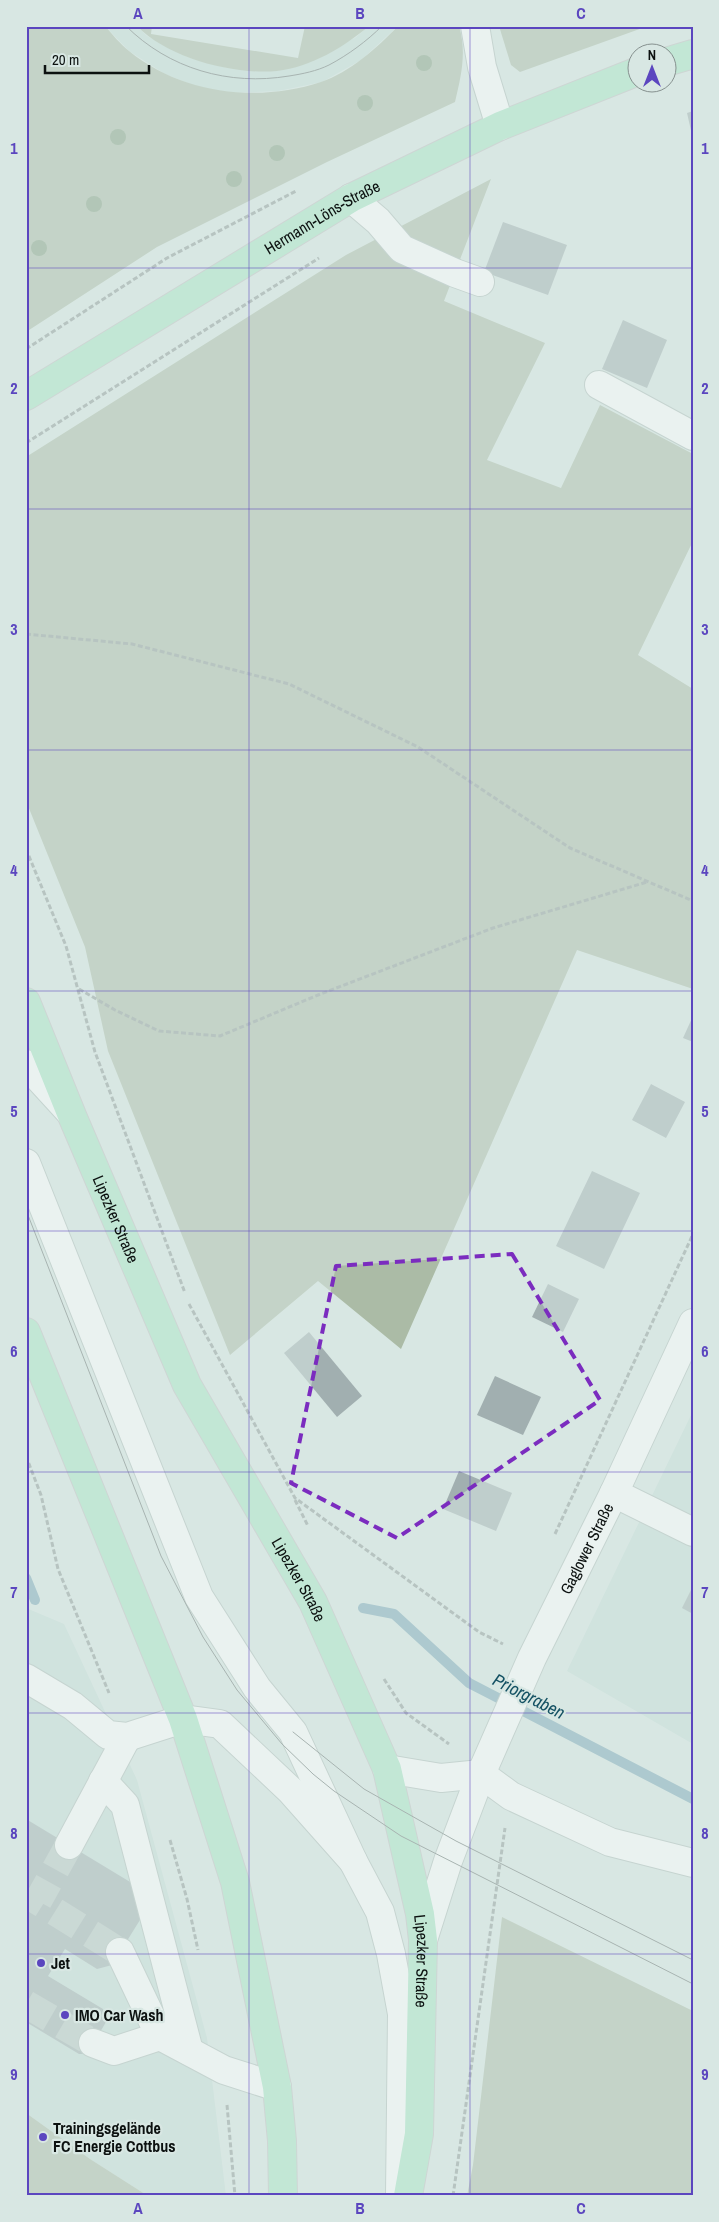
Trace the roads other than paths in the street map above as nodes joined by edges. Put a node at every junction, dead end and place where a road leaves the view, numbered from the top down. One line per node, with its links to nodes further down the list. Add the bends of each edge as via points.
1 (476, 26): 5 (street, via 488,90)
2 (693, 54): 3 (main road)
3 (676, 59)
4 (626, 76): 5 (main road, Hermann-Löns-Straße)
5 (500, 126): 6 (main road, Hermann-Löns-Straße)
6 (351, 198): 7 (street, via 378,221 402,249); 9 (main road, Hermann-Löns-Straße)
7 (480, 282)
8 (599, 385): 10 (street)
9 (26, 396)
10 (693, 436)
11 (26, 1002): 13 (main road, Lipezker Straße)
12 (26, 1064): 13 (street)
13 (71, 1114): 22 (main road, Lipezker Straße, via 187,1385 313,1602)
14 (26, 1163): 26 (street, via 199,1597 257,1688 293,1732)
15 (693, 1323): 17 (street, Gaglower Straße)
16 (26, 1332): 20 (main road)
17 (614, 1493): 18 (street); 23 (street, Gaglower Straße)
18 (693, 1532)
19 (26, 1678): 21 (street, via 73,1706 108,1735)
20 (182, 1719): 21 (street); 26 (street, via 220,1724 290,1790); 33 (main road, via 235,1882)
21 (127, 1737): 24 (street)
22 (387, 1769): 23 (street, via 441,1778); 28 (main road, Lipezker Straße)
23 (480, 1774): 27 (street, via 511,1796 610,1842); 28 (street, Gaglower Straße)
24 (103, 1781): 25 (street); 32 (street, via 125,1805)
25 (69, 1845)
26 (353, 1861): 35 (street, via 380,1912 402,2014)
27 (693, 1863)
28 (423, 1940): 36 (main road, Lipezker Straße, via 419,2134)
29 (120, 1952): 30 (street)
30 (160, 2036): 31 (street, via 114,2052); 32 (street)
31 (93, 2043)
32 (189, 2052): 33 (street, via 224,2070)
33 (277, 2087): 34 (main road)
34 (283, 2196)
35 (400, 2196)
36 (408, 2196)

